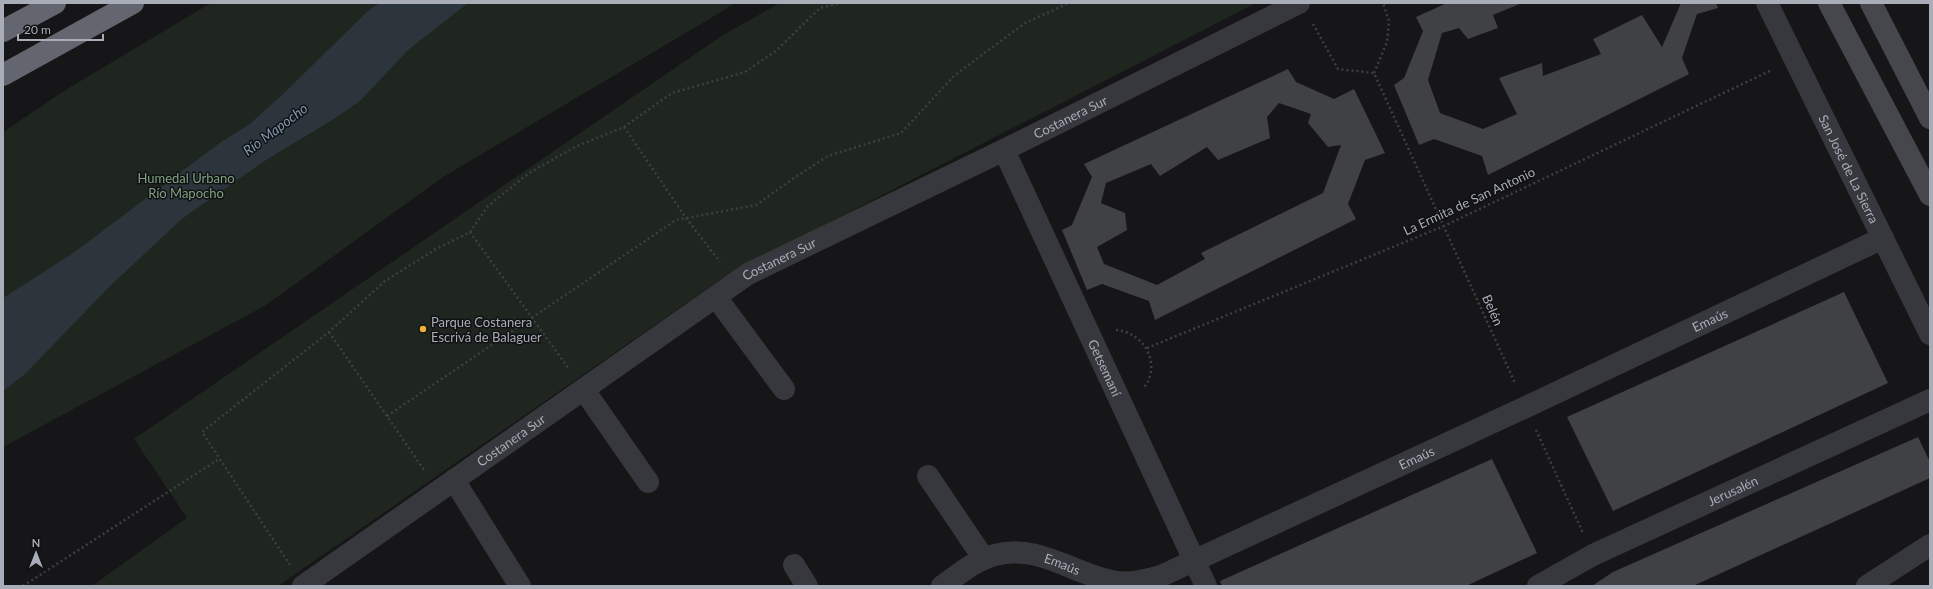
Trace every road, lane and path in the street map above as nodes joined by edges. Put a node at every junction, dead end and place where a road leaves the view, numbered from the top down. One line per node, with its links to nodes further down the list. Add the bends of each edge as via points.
1 (55, 3): 11 (highway)
2 (133, 3): 14 (highway)
3 (840, 3): 16 (path, via 820,8 777,50 745,72 672,93)
4 (1069, 3): 19 (path, via 1025,23 954,76 901,132 828,156 756,205)
5 (1299, 3): 17 (street, Costanera Sur)
6 (1383, 3): 13 (path, via 1389,21 1387,42)
7 (1767, 3): 12 (street, San José de La Sierra)
8 (1829, 3): 18 (main road)
9 (1871, 3): 15 (main road)
10 (1312, 23): 13 (path, via 1338,69)
11 (3, 32)
12 (1794, 59): 20 (path, La Ermita de San Antonio); 22 (street, San José de La Sierra)
13 (1374, 73): 20 (path, Belén)
14 (3, 76)
15 (1930, 118)
16 (624, 127): 19 (path); 21 (path, via 575,147 529,173 488,206)
17 (1004, 150): 23 (street, Costanera Sur, via 748,274); 28 (street, Getsemaní)
18 (1930, 195)
19 (686, 218): 23 (path); 25 (path, via 676,220)
20 (1444, 226): 29 (path, La Ermita de San Antonio); 34 (path, Belén)
21 (470, 232): 25 (path); 26 (path, via 385,281)
22 (1883, 238): 27 (street, San José de La Sierra); 34 (street, Emaús)
23 (736, 283): 24 (street, Costanera Sur)
24 (716, 297): 30 (street); 31 (street, Costanera Sur)
25 (533, 317): 31 (path); 35 (path)
26 (329, 332): 35 (path); 36 (path, via 202,432)
27 (1930, 334)
28 (1091, 336): 29 (path, via 1111,329 1122,330 1136,337); 33 (street, Getsemaní)
29 (1147, 348): 33 (path, via 1151,367 1150,377 1139,394)
30 (784, 389)
31 (584, 390): 38 (street); 39 (street, Costanera Sur)
32 (1930, 400): 41 (street, Jerusalén)
33 (1122, 404): 43 (street, Getsemaní)
34 (1526, 407): 41 (path, Belén); 43 (street, Emaús)
35 (387, 416): 39 (path)
36 (219, 458): 45 (path); 46 (path)
37 (928, 476): 42 (street)
38 (648, 482)
39 (446, 485): 46 (street, Costanera Sur); 47 (street)
40 (1930, 545): 52 (street)
41 (1593, 555): 51 (street, Jerusalén)
42 (984, 559): 43 (street, Emaús, via 1004,553 1029,553 1102,578 1130,583 1161,576); 49 (street, Emaús)
43 (1193, 561): 50 (street, Getsemaní)
44 (794, 565): 48 (street)
45 (23, 586)
46 (303, 586)
47 (520, 586)
48 (807, 586)
49 (942, 586)
50 (1206, 586)
51 (1538, 586)
52 (1867, 586)

